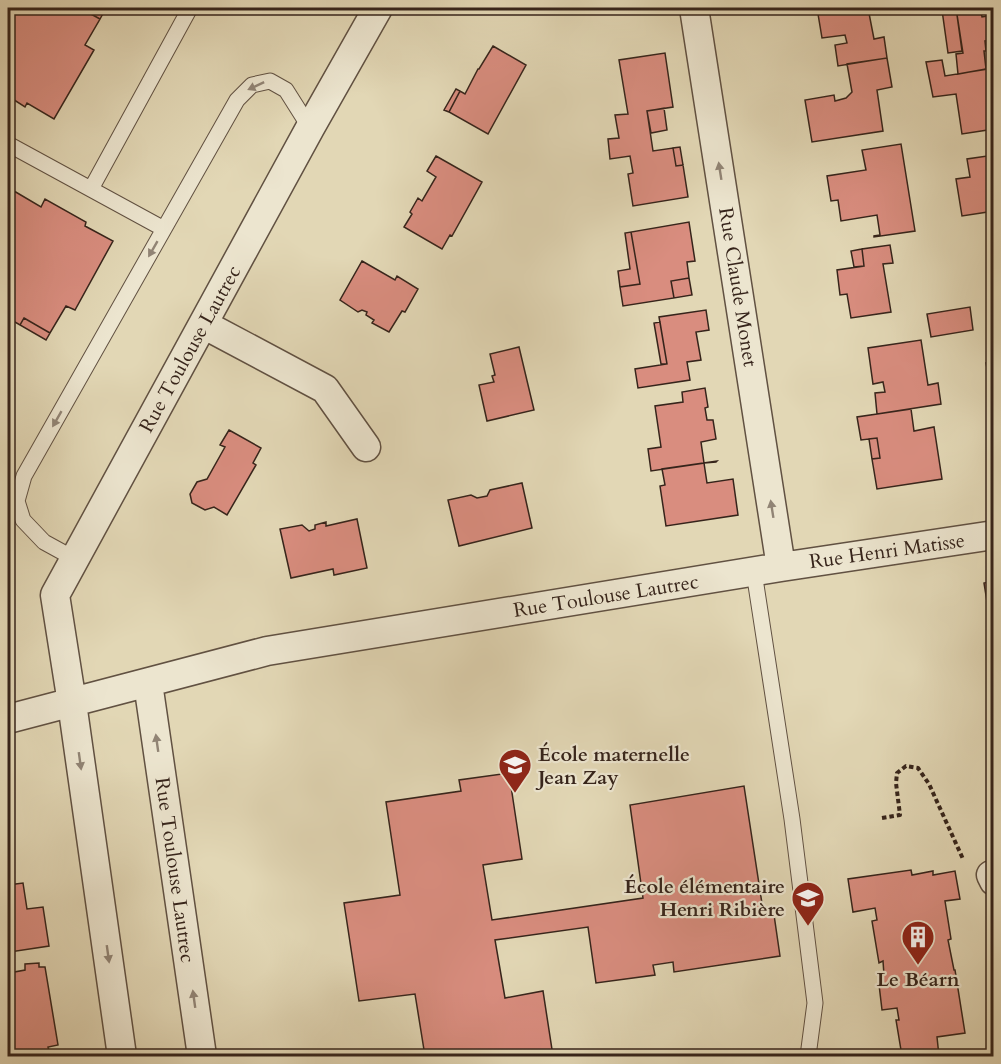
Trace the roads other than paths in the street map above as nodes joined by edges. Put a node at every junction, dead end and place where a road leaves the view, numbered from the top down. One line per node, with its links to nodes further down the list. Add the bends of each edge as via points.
1 (190, 8): 6 (lane)
2 (378, 8): 4 (street, Rue Toulouse Lautrec)
3 (694, 8): 12 (street, Rue Claude Monet, one-way to 3)
4 (310, 128): 7 (lane, one-way to 7, via 286,90 270,81 252,85 237,100); 8 (street, Rue Toulouse Lautrec)
5 (8, 144): 6 (lane)
6 (91, 189): 7 (lane)
7 (164, 229): 11 (lane, one-way to 11, via 24,476 17,501 23,520 44,542)
8 (203, 324): 9 (street, via 325,389); 11 (street, Rue Toulouse Lautrec)
9 (366, 447)
10 (993, 536): 12 (street, Rue Henri Matisse)
11 (75, 559): 14 (street, Rue Toulouse Lautrec, via 55,595)
12 (767, 569): 13 (street, Rue Toulouse Lautrec, via 267,651); 18 (lane, via 815,1004)
13 (148, 683): 14 (street, Rue Toulouse Lautrec); 17 (street, Rue Toulouse Lautrec, one-way to 13)
14 (72, 703): 15 (street, Rue Toulouse Lautrec); 16 (street, Rue Toulouse Lautrec, one-way to 16)
15 (8, 719)
16 (123, 1056)
17 (202, 1056)
18 (808, 1056)

